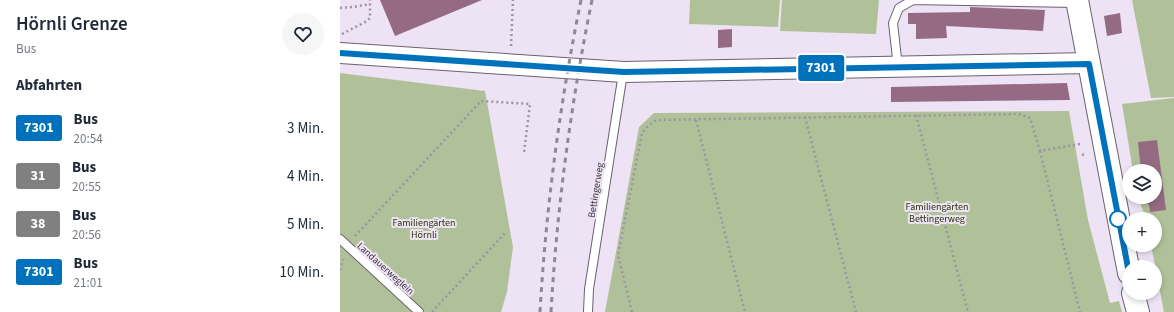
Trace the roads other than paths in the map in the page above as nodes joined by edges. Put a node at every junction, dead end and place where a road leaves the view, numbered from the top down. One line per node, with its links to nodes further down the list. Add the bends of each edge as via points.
1 (1077, 1): 3 (main road); 4 (lane, via 913,0 899,8 893,23)
2 (340, 53): 5 (street)
3 (1089, 64): 4 (street); 7 (main road)
4 (898, 67): 5 (street)
5 (624, 72): 10 (lane, Bettingerweg, via 589,289)
6 (340, 239): 9 (lane, Landauerweglein)
7 (1127, 260)
8 (1135, 300): 11 (main road)
9 (420, 312)
10 (588, 312)
11 (1138, 312)

